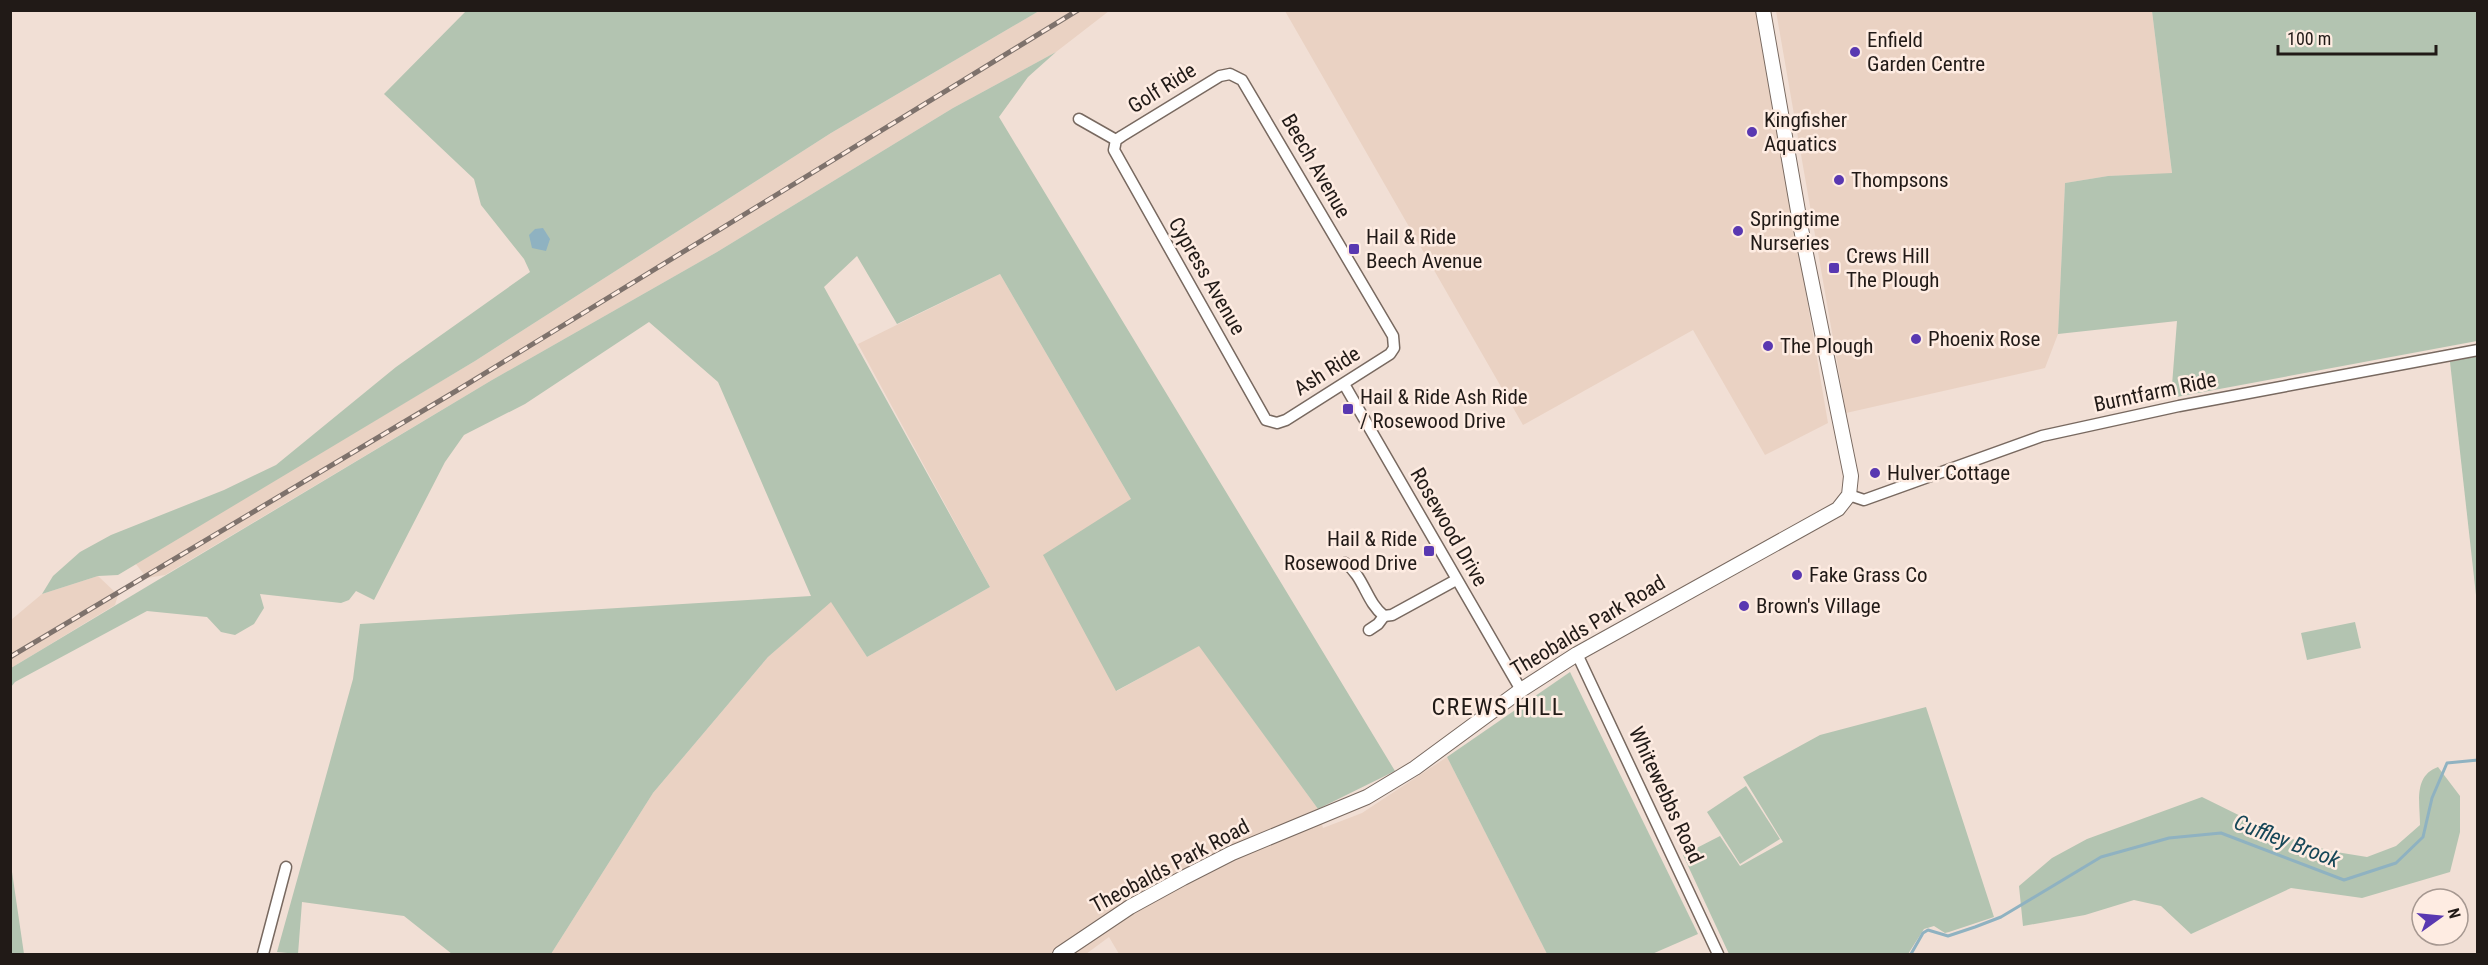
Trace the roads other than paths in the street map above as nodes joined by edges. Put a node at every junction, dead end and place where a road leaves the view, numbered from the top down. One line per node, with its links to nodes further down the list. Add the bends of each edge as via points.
1 (1763, 10): 9 (street)
2 (1230, 74): 4 (street, Golf Ride, via 1220,75); 5 (street, Beech Avenue, via 1242,80 1393,336)
3 (1079, 119): 4 (street)
4 (1116, 140): 8 (street, Cypress Avenue, via 1114,150 1266,420)
5 (1394, 348): 7 (street, Ash Ride)
6 (2478, 350): 9 (street, Burntfarm Ride, via 2201,401 2042,436 1864,500)
7 (1344, 384): 8 (street, Ash Ride); 11 (street, Rosewood Drive)
8 (1277, 423)
9 (1851, 491): 14 (street, Theobalds Park Road, via 1838,509 1817,523 1686,591)
10 (1345, 563): 12 (street, via 1354,569 1376,610)
11 (1456, 580): 12 (street); 15 (street, Rosewood Drive)
12 (1384, 616): 13 (street)
13 (1369, 630)
14 (1577, 654): 15 (street, Theobalds Park Road); 19 (street, Whitewebbs Road)
15 (1521, 690): 18 (street, Theobalds Park Road, via 1415,768 1367,797 1232,853 1130,907)
16 (286, 867): 17 (street)
17 (263, 954)
18 (1060, 954)
19 (1718, 954)

